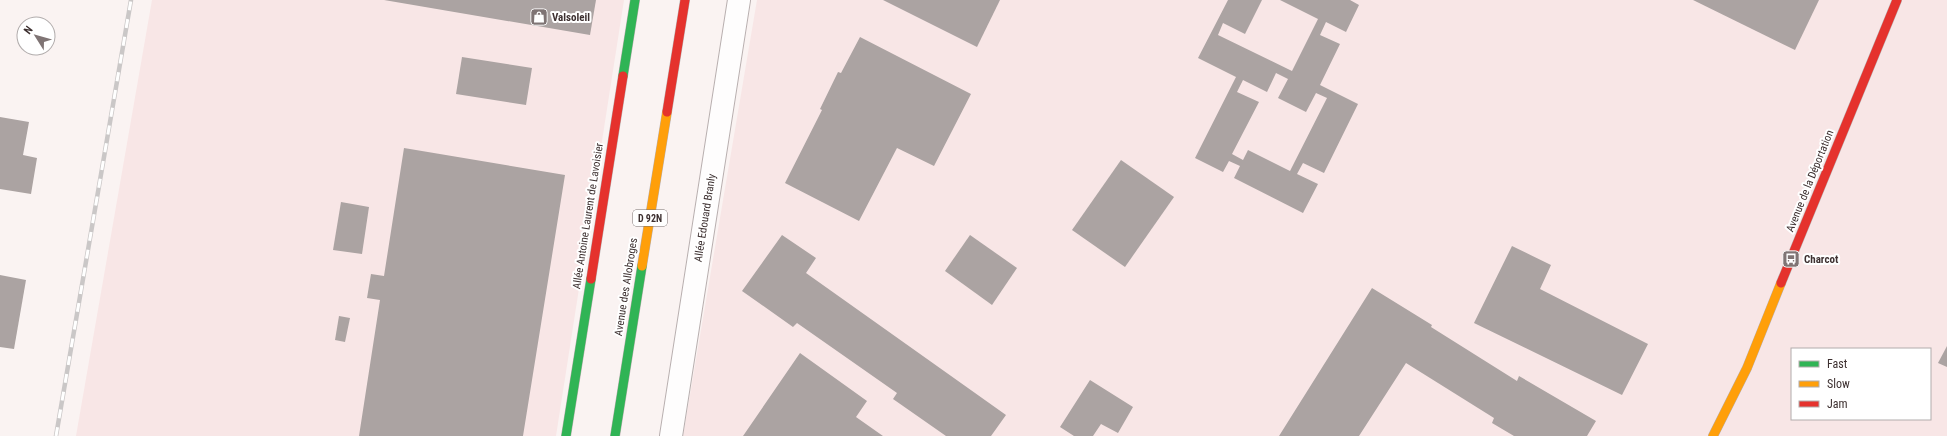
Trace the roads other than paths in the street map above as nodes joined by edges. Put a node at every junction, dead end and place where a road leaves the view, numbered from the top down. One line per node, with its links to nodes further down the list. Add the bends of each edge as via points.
1 (635, 0): 5 (street, Allée Antoine Laurent de Lavoisier)
2 (685, 0): 6 (street, Avenue des Allobroges / D 92N)
3 (739, 0): 7 (street, Allée Edouard Branly)
4 (1897, 0): 8 (street, Avenue de la Déportation, via 1747,368)
5 (566, 436)
6 (615, 436)
7 (671, 436)
8 (1714, 436)

